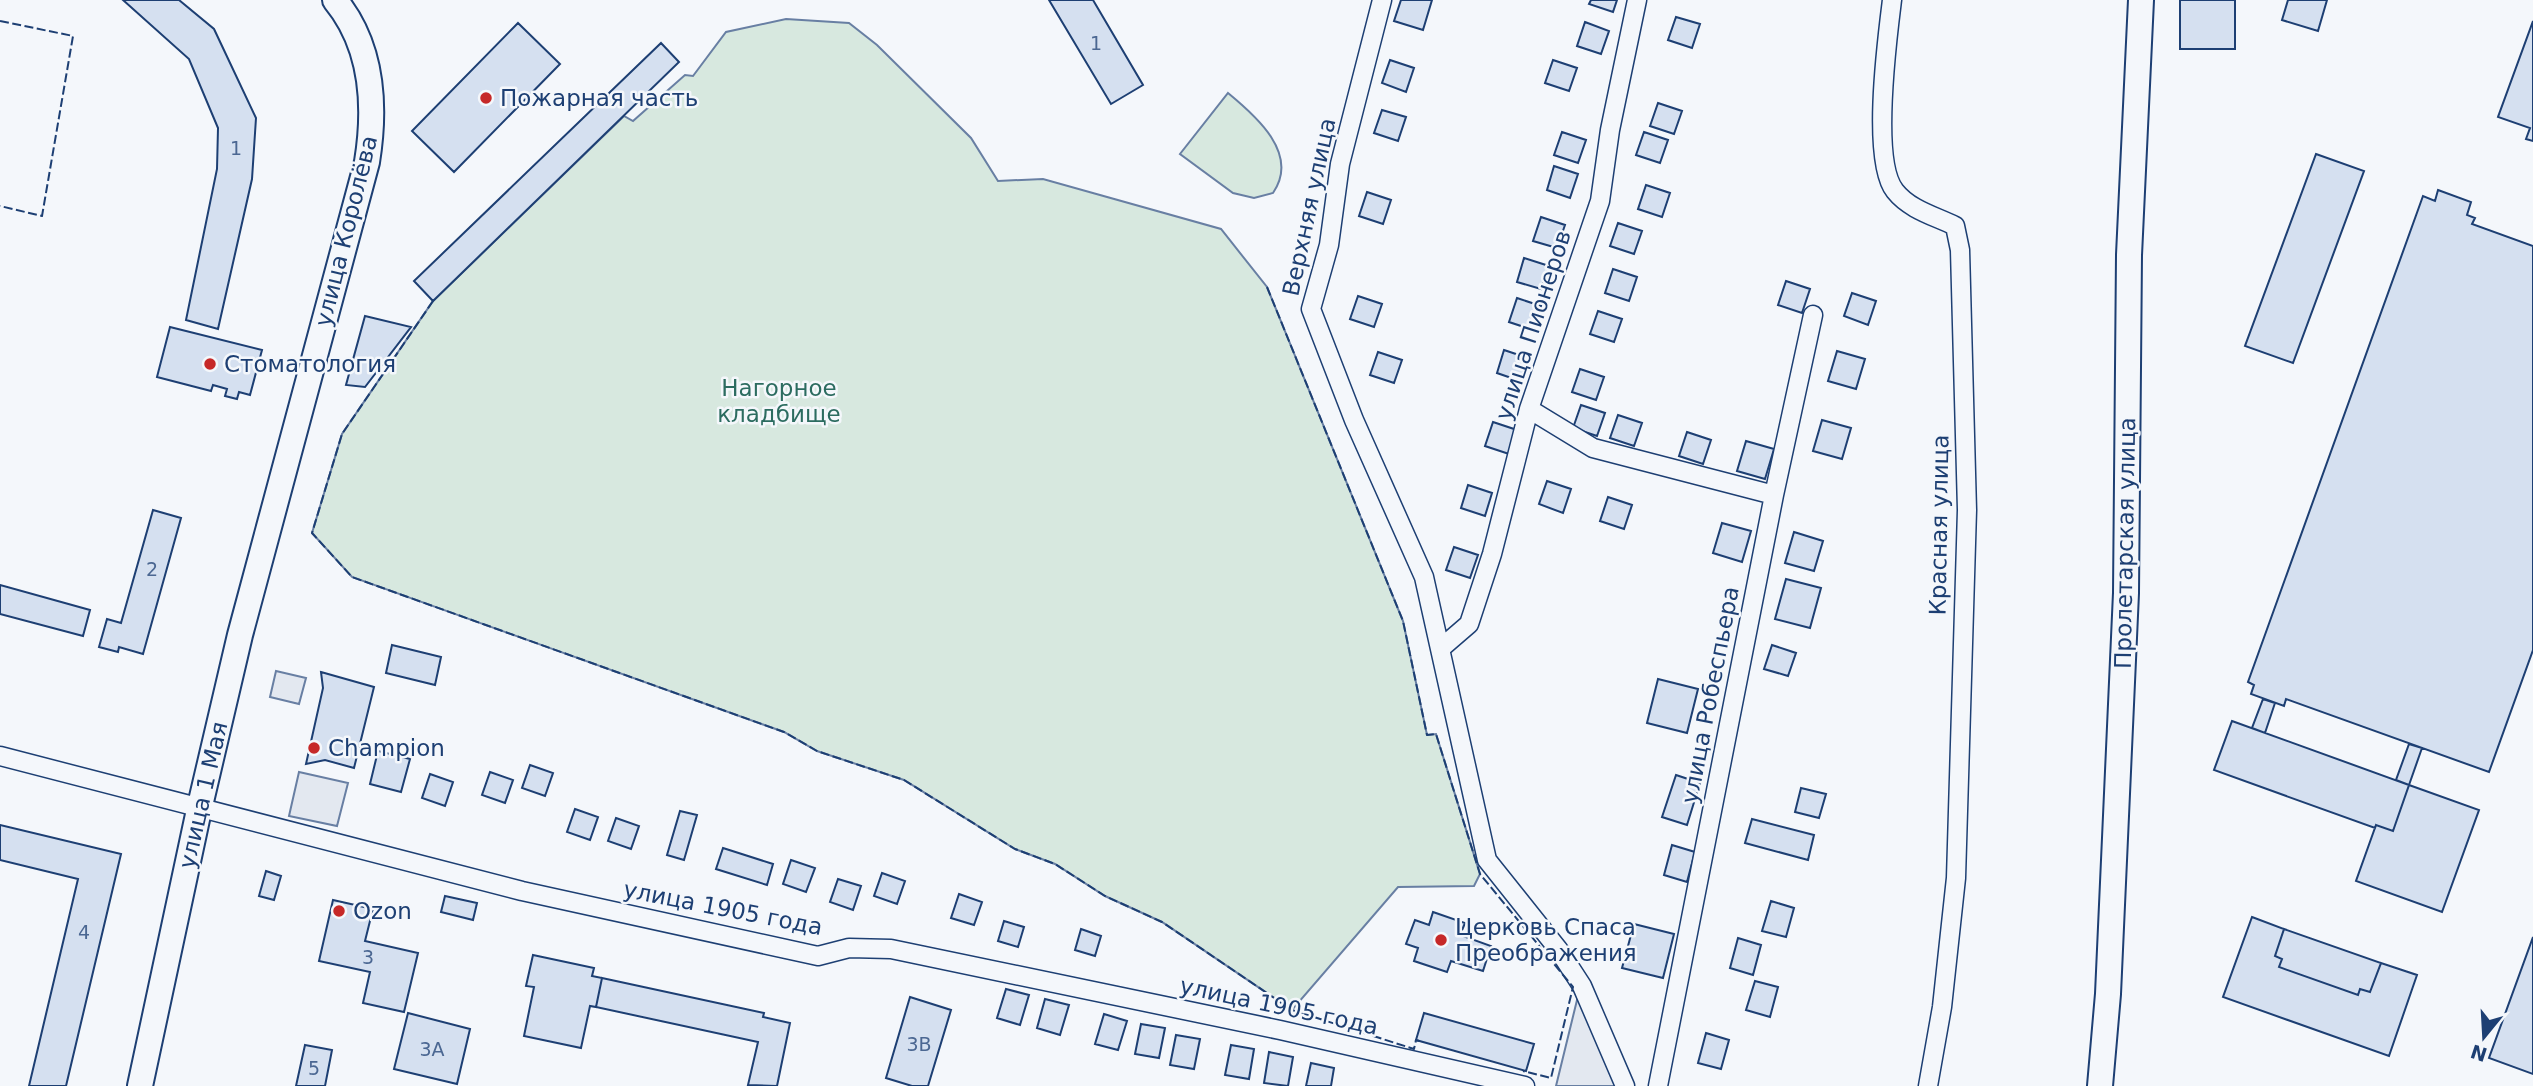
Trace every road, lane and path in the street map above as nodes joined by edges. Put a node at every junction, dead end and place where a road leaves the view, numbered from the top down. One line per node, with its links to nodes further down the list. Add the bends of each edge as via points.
1 (335, 0): 9 (main road, улица Королёва, via 360,42 370,80 371,134)
2 (1382, 0): 10 (street, Верхняя улица, via 1340,164 1329,245 1311,309 1424,577)
3 (1637, 0): 7 (street, улица Пионеров, via 1600,201)
4 (1892, 0): 17 (street, Красная улица, via 1884,86 1884,167 1894,190 1913,208 1955,226 1960,250 1967,510 1956,878)
5 (2141, 0): 18 (main road, Пролетарская улица, via 2129,255 2125,607)
6 (1813, 315): 8 (street, улица Робеспьера)
7 (1529, 409): 8 (street, via 1593,448); 10 (street, улица Пионеров, via 1469,624)
8 (1774, 495): 16 (street, улица Робеспьера)
9 (274, 506): 12 (main road, улица 1 Мая)
10 (1440, 649): 15 (street, via 1487,860 1582,986)
11 (0, 756): 12 (street, улица 1905 года)
12 (199, 810): 13 (main road, улица 1 Мая); 14 (street, улица 1905 года, via 523,891 818,956 849,948 891,949)
13 (140, 1086)
14 (1525, 1086)
15 (1625, 1086)
16 (1658, 1086)
17 (1928, 1086)
18 (2100, 1086)

